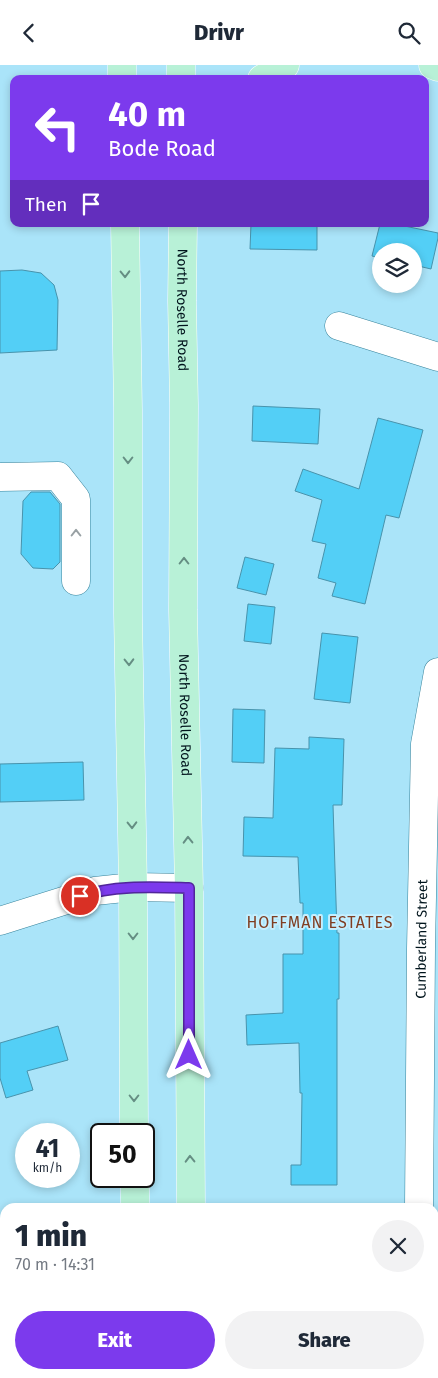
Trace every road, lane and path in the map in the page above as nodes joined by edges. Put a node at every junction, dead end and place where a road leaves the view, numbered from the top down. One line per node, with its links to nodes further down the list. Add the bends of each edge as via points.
1 (284, 65): 4 (main road)
2 (433, 65): 3 (main road)
3 (438, 67)
4 (268, 75)
5 (125, 227): 14 (main road, one-way to 14)
6 (183, 227): 8 (main road, North Roselle Road)
7 (191, 227): 8 (main road)
8 (183, 256): 15 (main road, North Roselle Road, one-way to 8, via 183,610)
9 (339, 327): 10 (street)
10 (438, 357)
11 (0, 477): 12 (street, one-way to 11, via 76,499 58,475)
12 (76, 581)
13 (438, 672): 17 (street, Cumberland Street, via 425,744)
14 (133, 887): 15 (street); 16 (street, via 95,891); 18 (main road, one-way to 18)
15 (189, 888): 21 (main road, North Roselle Road, one-way to 15)
16 (0, 921)
17 (430, 949): 22 (street, Cumberland Street)
18 (134, 1123)
19 (135, 1188): 20 (main road)
20 (135, 1203)
21 (191, 1203)
22 (420, 1203)

